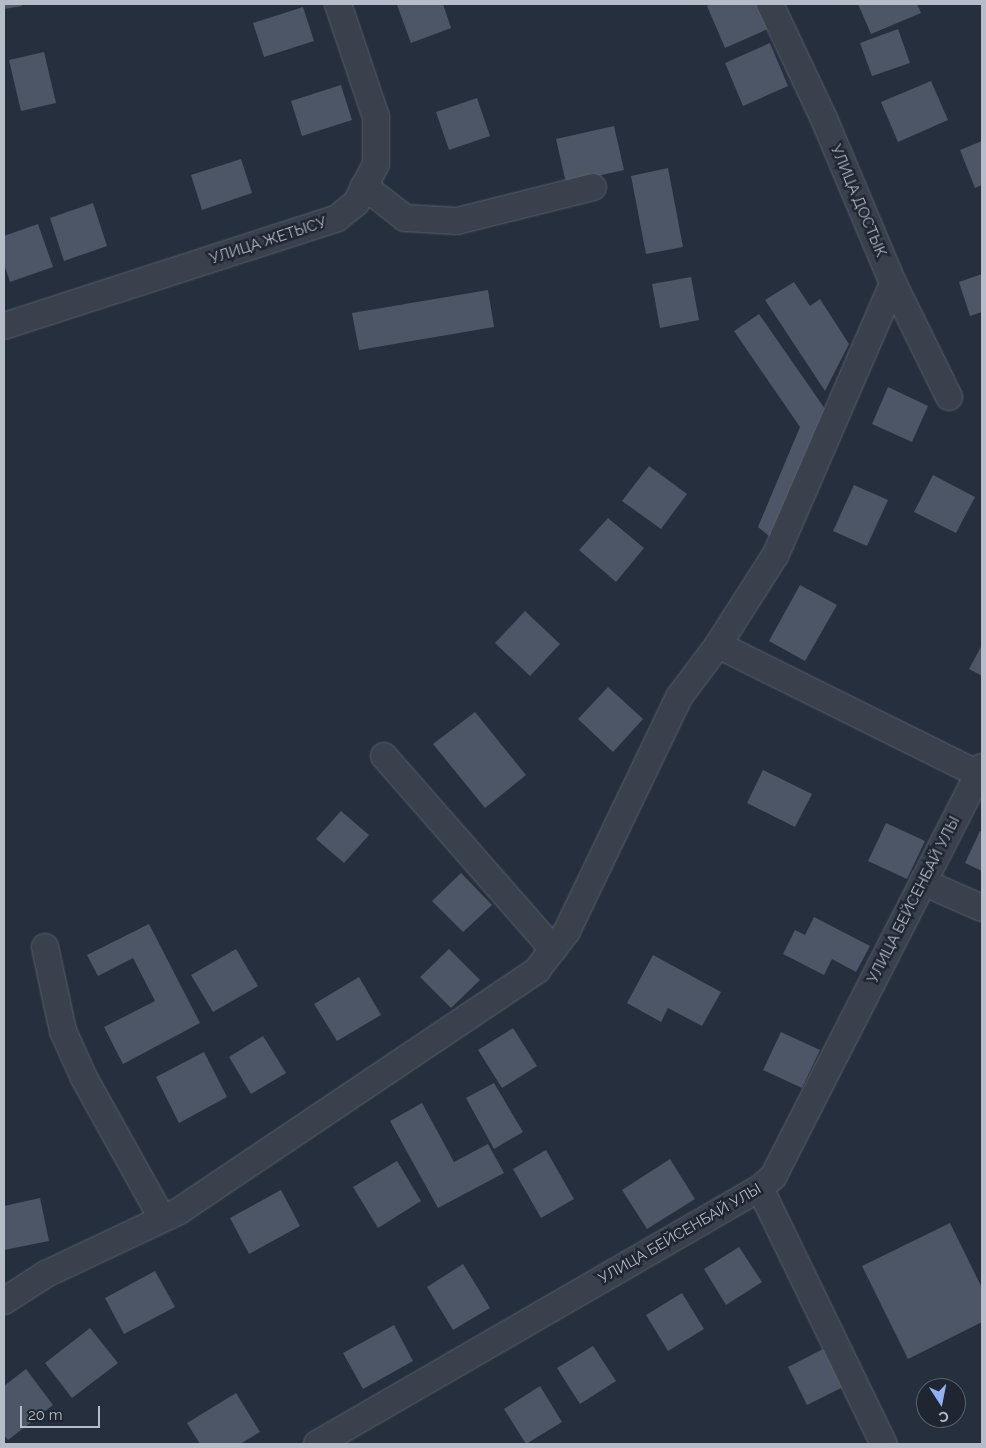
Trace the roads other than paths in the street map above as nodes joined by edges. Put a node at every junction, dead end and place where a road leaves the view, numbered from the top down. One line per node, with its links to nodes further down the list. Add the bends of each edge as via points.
1 (338, 4): 3 (street, УЛИЦА ЖЕТЫСУ, via 376,117 376,164)
2 (770, 4): 5 (street, УЛИЦА ДОСТЫК, via 824,119)
3 (364, 186): 4 (street, via 405,218 457,221); 6 (street, УЛИЦА ЖЕТЫСУ, via 356,203 336,219)
4 (593, 187)
5 (893, 283): 7 (street, УЛИЦА ДОСТЫК); 8 (street, via 776,554)
6 (4, 326)
7 (949, 397)
8 (718, 645): 10 (street); 14 (street, via 678,697 567,931)
9 (384, 756): 14 (street)
10 (980, 770): 11 (street, УЛИЦА БЕЙСЕНБАЙ УЛЫ)
11 (923, 882): 12 (street); 15 (street, УЛИЦА БЕЙСЕНБАЙ УЛЫ, via 773,1177)
12 (982, 908)
13 (45, 947): 16 (street, via 63,1031 84,1078)
14 (553, 949): 16 (street, via 537,970)
15 (760, 1188): 18 (street, УЛИЦА БЕЙСЕНБАЙ УЛЫ); 19 (street)
16 (162, 1218): 17 (street, via 46,1274)
17 (4, 1301)
18 (317, 1444)
19 (884, 1444)

